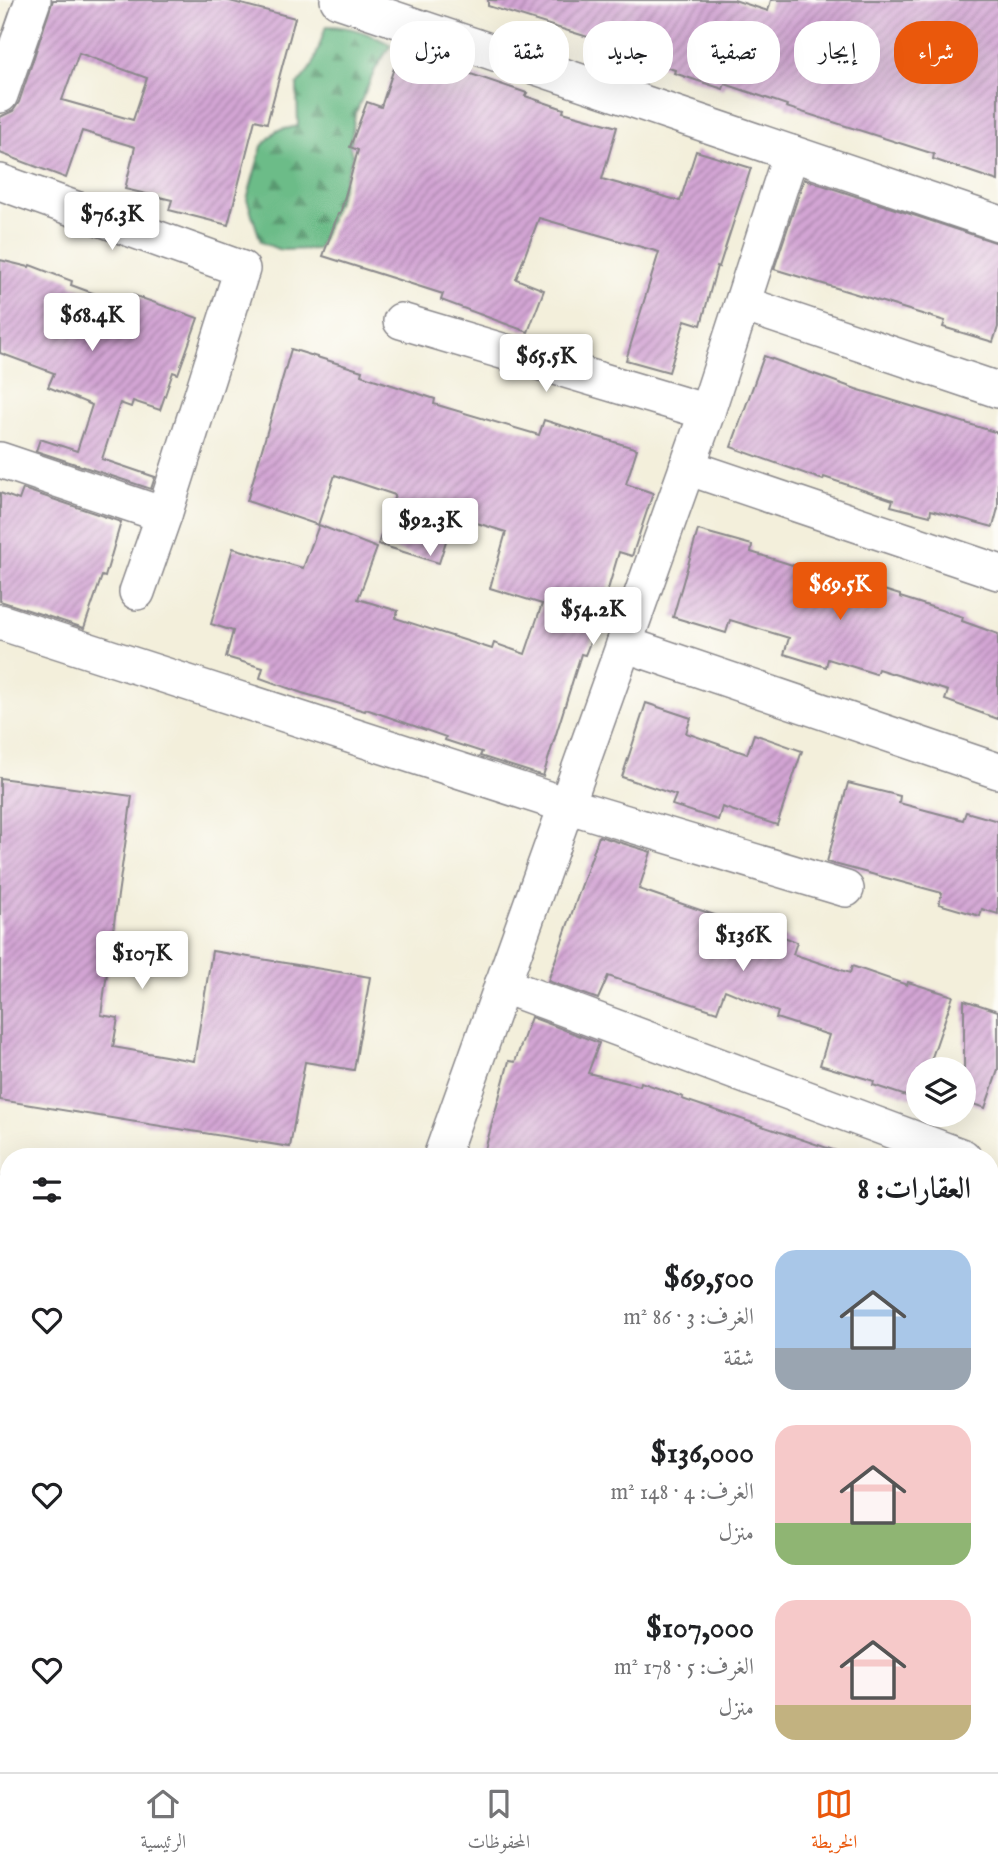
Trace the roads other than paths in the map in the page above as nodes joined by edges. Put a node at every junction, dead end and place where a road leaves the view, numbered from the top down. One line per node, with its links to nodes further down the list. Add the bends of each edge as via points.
1 (33, 0): 3 (street)
2 (338, 0): 4 (street)
3 (0, 94)
4 (791, 153): 6 (street); 7 (street)
5 (0, 182): 13 (street, via 242,269)
6 (998, 223)
7 (743, 304): 9 (street); 10 (street)
8 (401, 321): 10 (street)
9 (998, 390)
10 (707, 412): 12 (street)
11 (0, 460): 13 (street)
12 (687, 467): 14 (street); 17 (street)
13 (164, 515): 15 (street)
14 (998, 572)
15 (137, 592)
16 (0, 622): 19 (street)
17 (624, 644): 18 (street); 19 (street)
18 (998, 771)
19 (566, 805): 20 (street); 21 (street)
20 (845, 889)
21 (502, 985): 22 (street); 23 (street)
22 (444, 1148)
23 (939, 1148)

